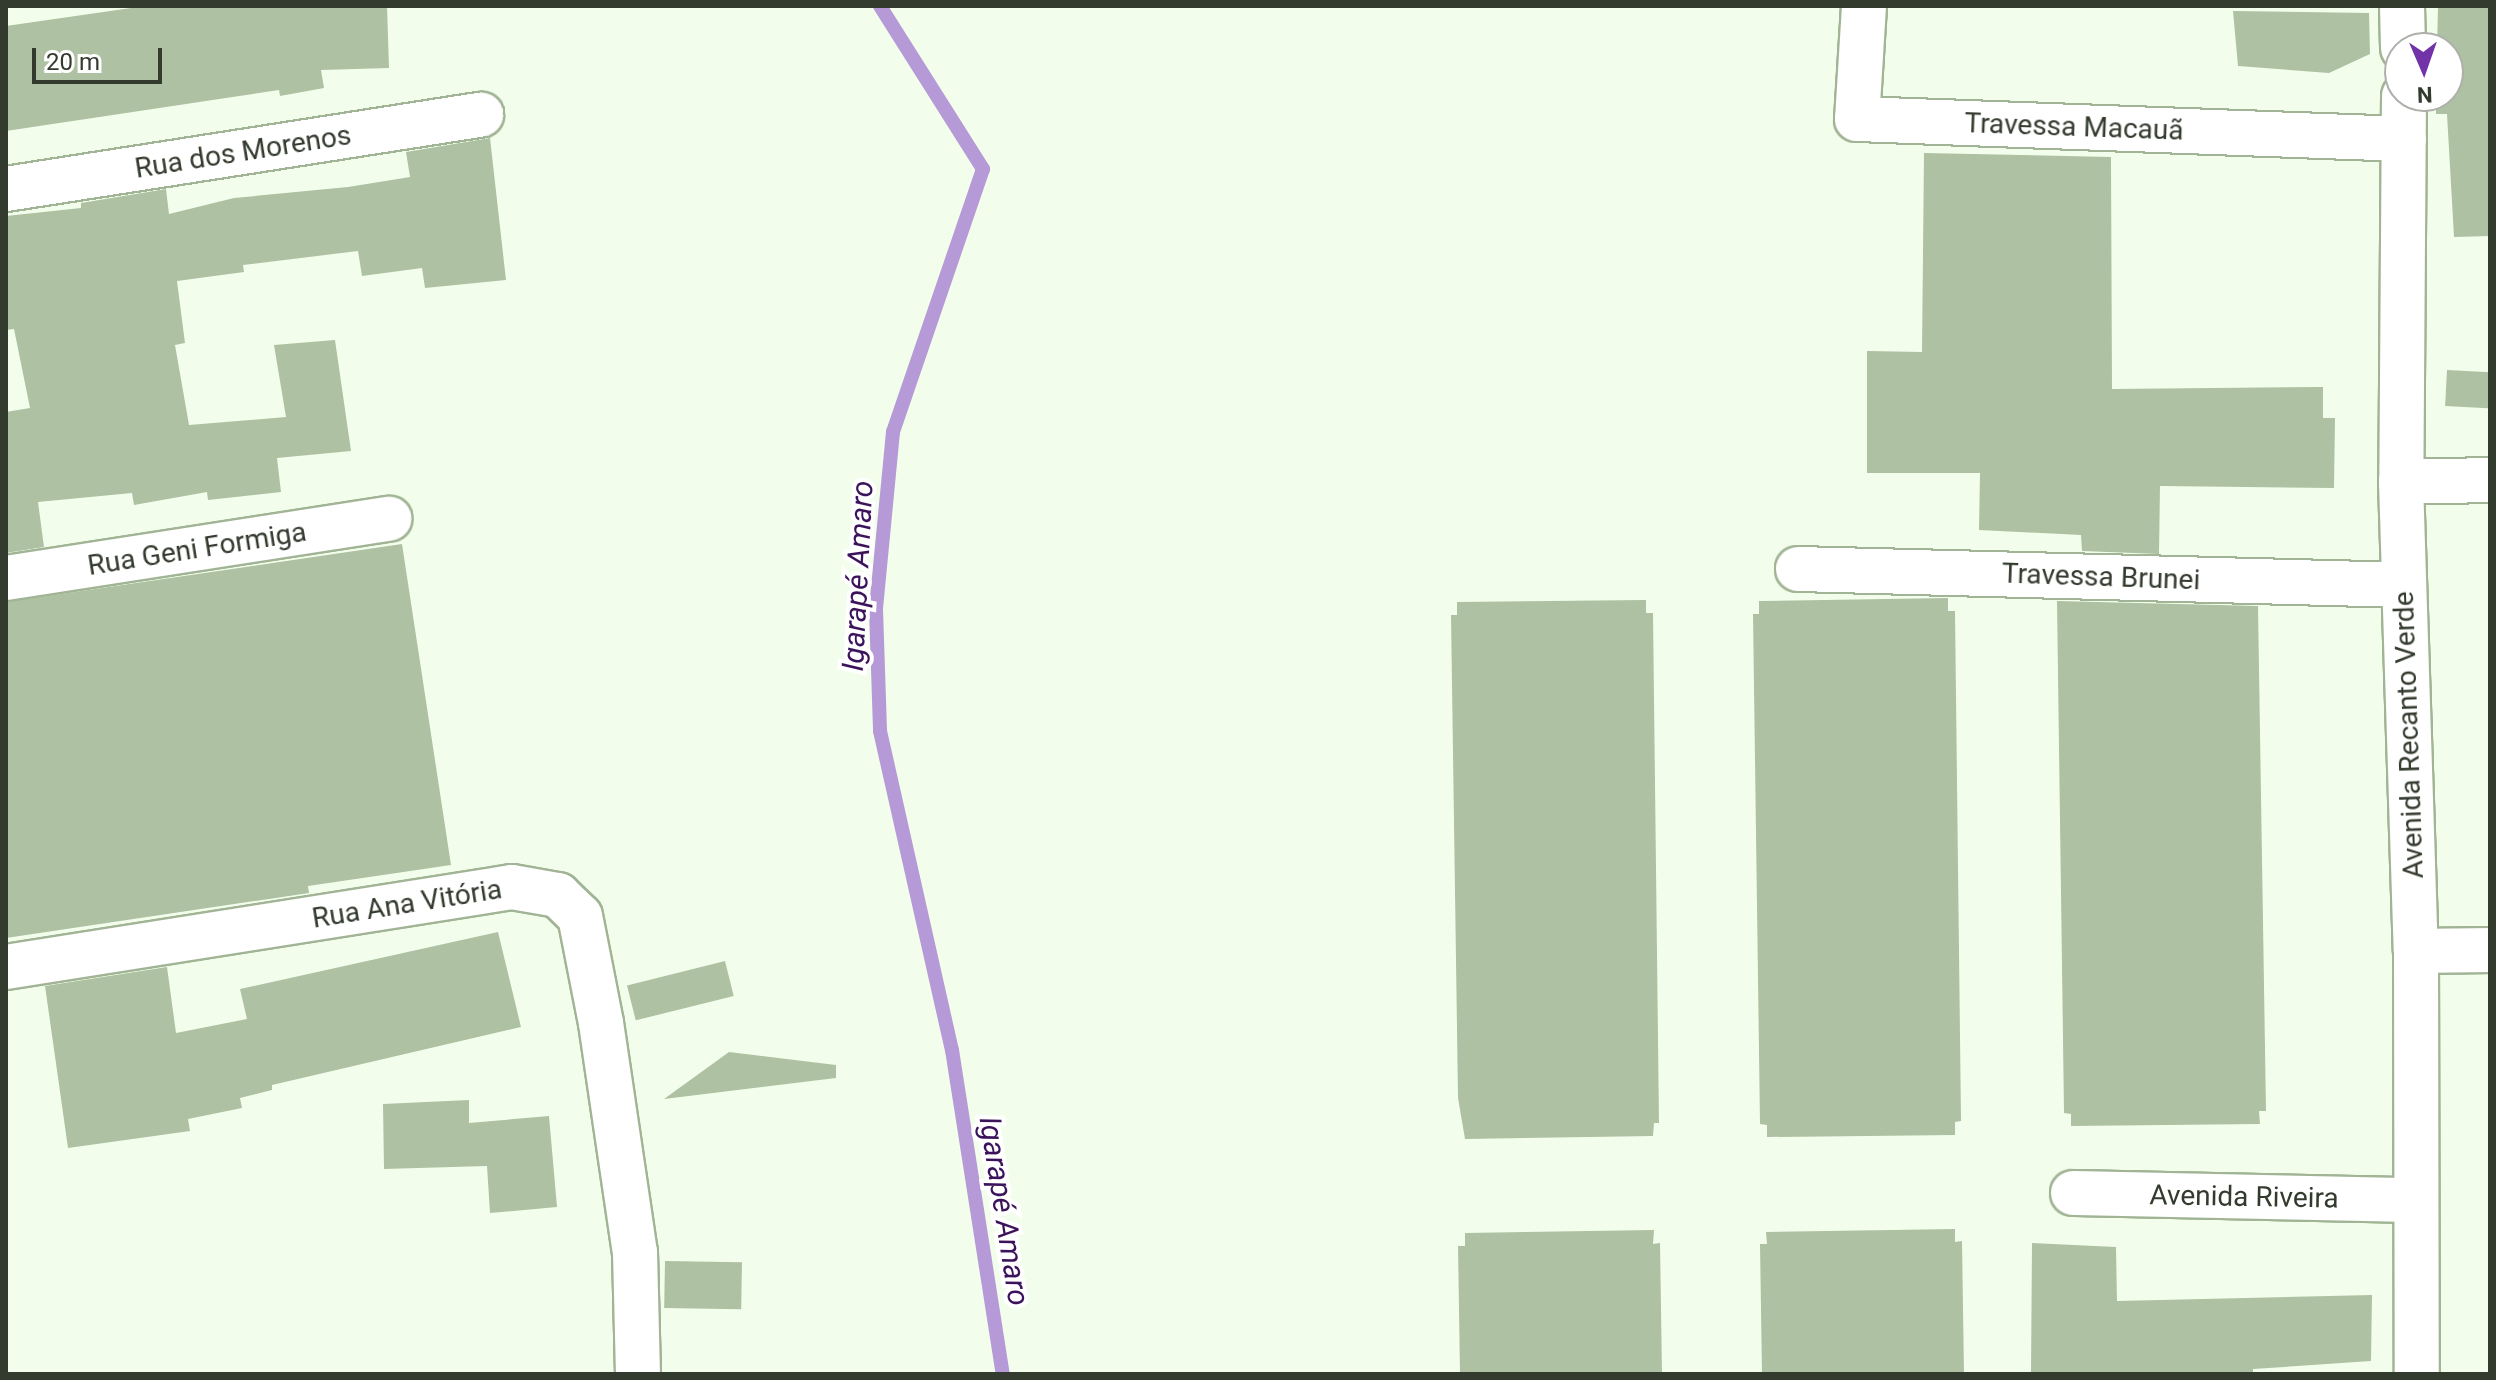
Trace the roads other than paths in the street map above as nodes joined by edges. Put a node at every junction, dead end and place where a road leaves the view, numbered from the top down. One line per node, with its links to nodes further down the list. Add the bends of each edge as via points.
1 (1864, 6): 6 (street, Travessa Macauã, via 1857,119)
2 (2402, 6): 3 (street)
3 (2403, 32)
4 (2404, 112): 6 (street, Avenida Recanto Verde)
5 (481, 115): 7 (street, Rua dos Morenos)
6 (2404, 139): 9 (street, Avenida Recanto Verde)
7 (6, 189)
8 (2490, 480): 9 (street)
9 (2401, 482): 13 (street, Avenida Recanto Verde)
10 (389, 519): 12 (street, Rua Geni Formiga)
11 (1798, 569): 13 (street, Travessa Brunei)
12 (6, 578)
13 (2404, 585): 15 (street, Avenida Recanto Verde)
14 (2490, 950): 15 (street)
15 (2416, 951): 18 (street, Avenida Recanto Verde)
16 (6, 967): 19 (street, Rua Ana Vitória, via 512,887 558,895 580,916 601,1023 635,1252)
17 (2073, 1193): 18 (street, Avenida Riveira)
18 (2415, 1200): 20 (street, Avenida Recanto Verde)
19 (638, 1374)
20 (2417, 1374)

